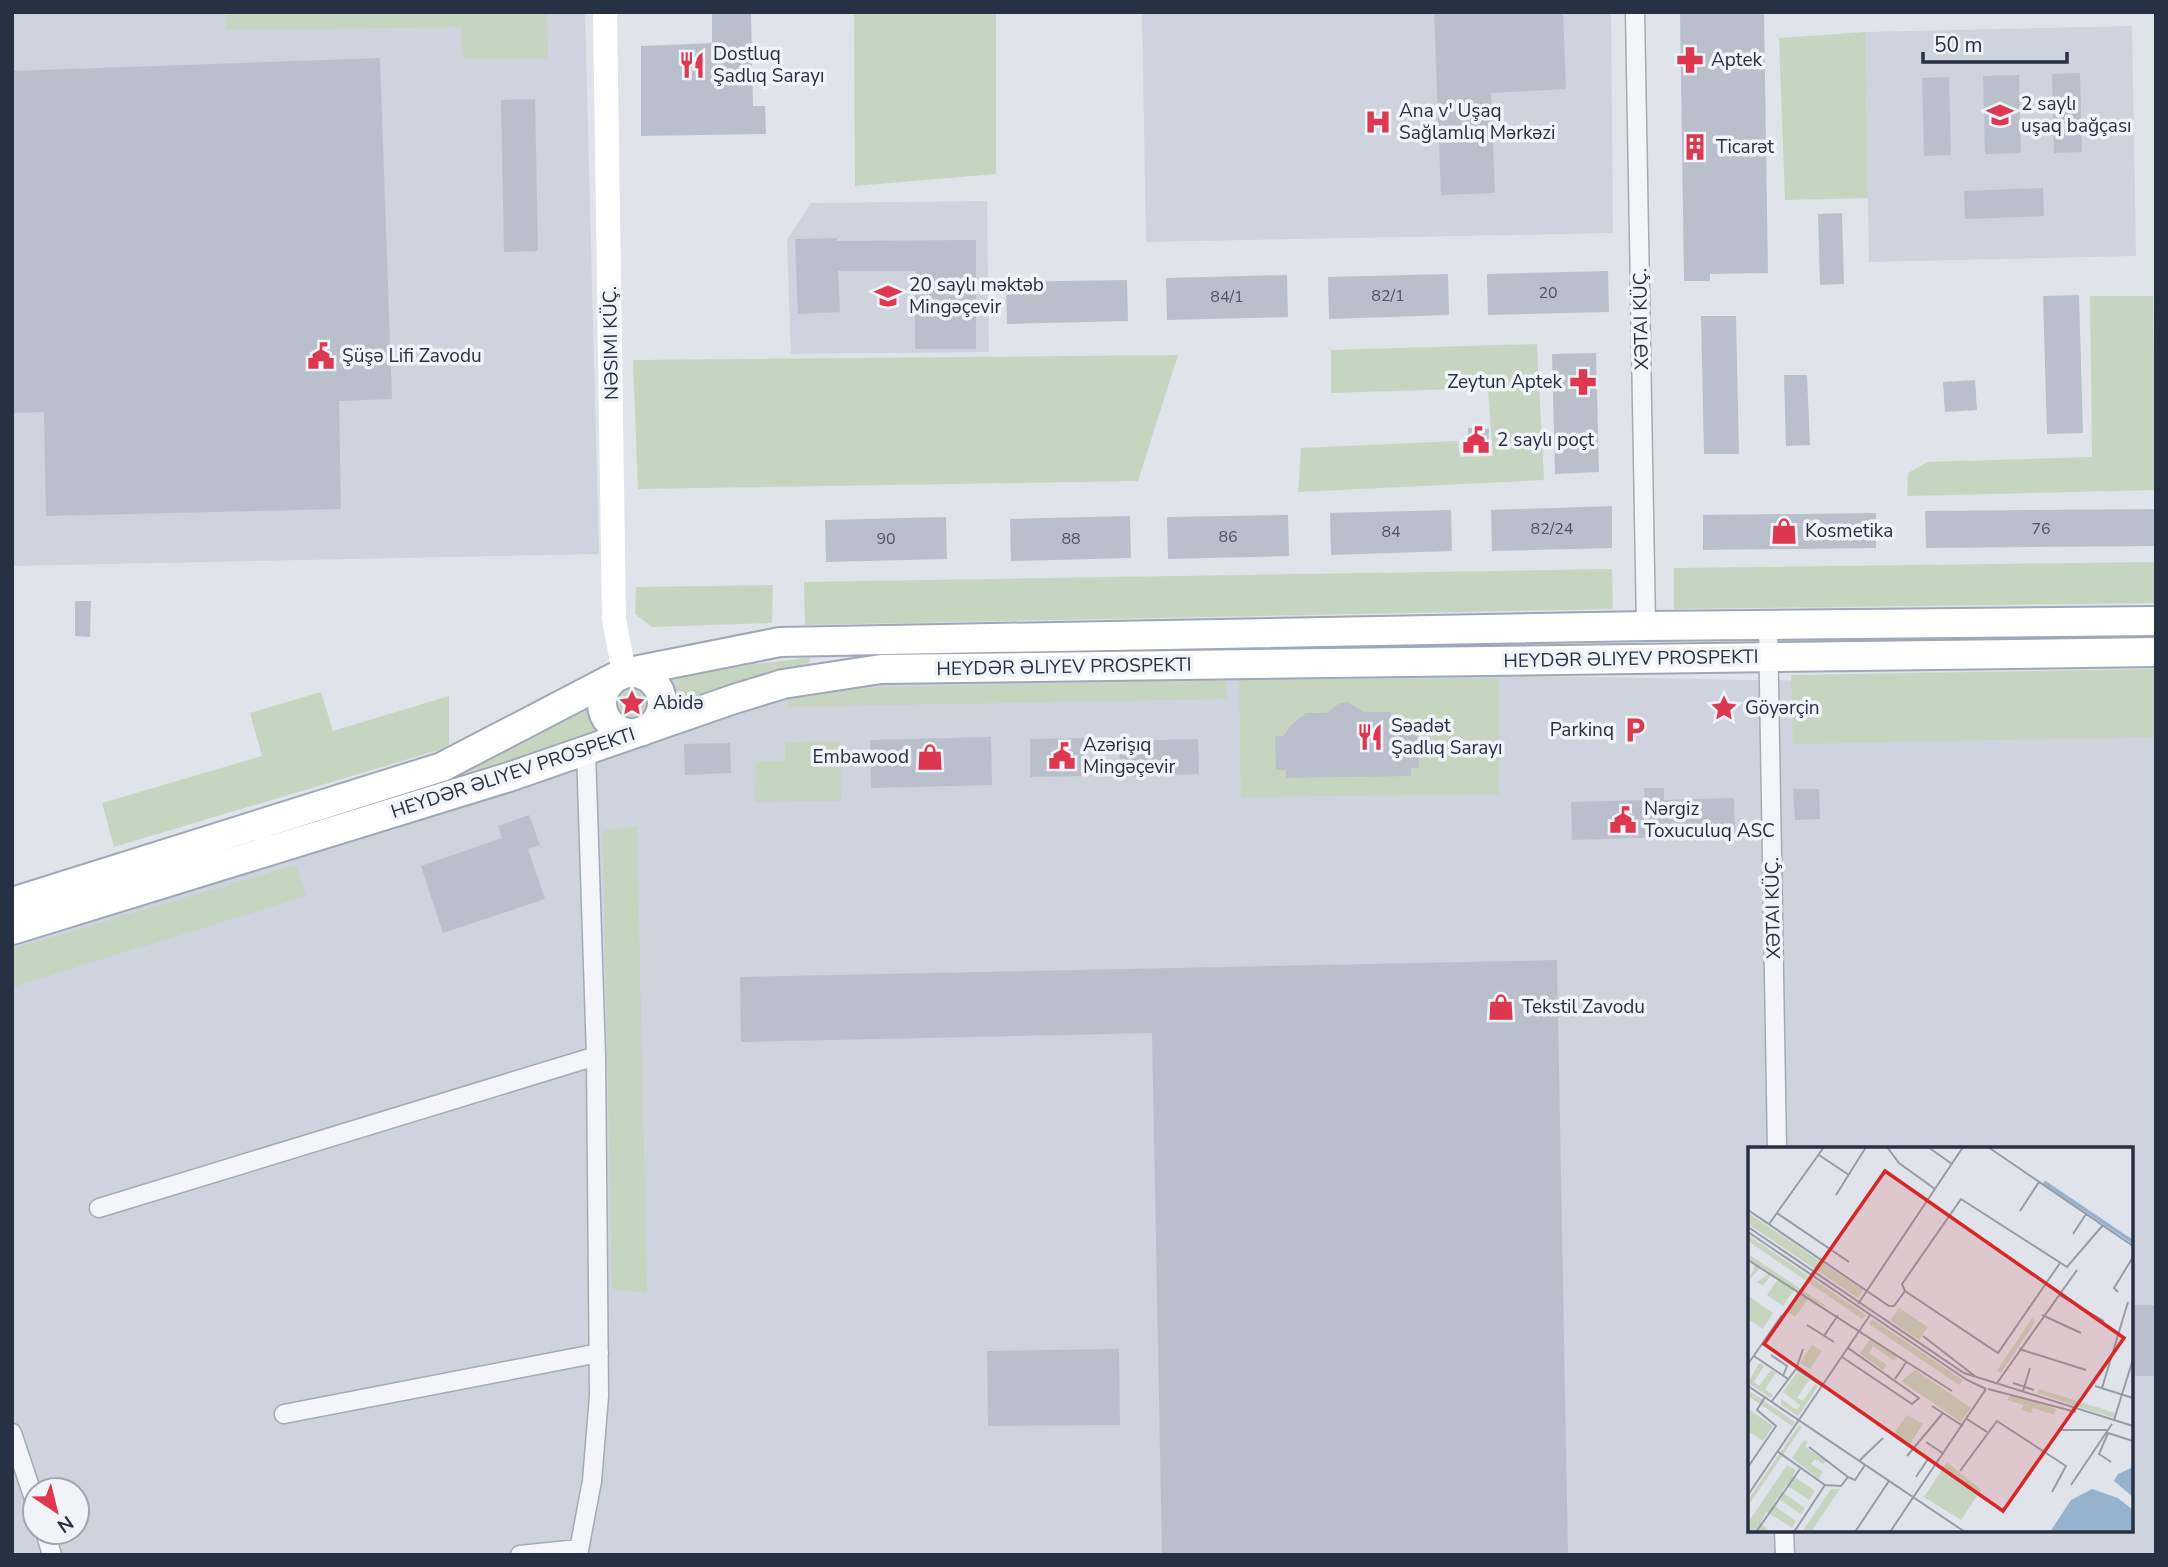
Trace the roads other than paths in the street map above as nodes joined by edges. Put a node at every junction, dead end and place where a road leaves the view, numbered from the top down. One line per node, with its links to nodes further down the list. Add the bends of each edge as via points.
1 (605, 12): 8 (street, NƏSIMI KÜÇ., via 614,620)
2 (1635, 12): 4 (street, XƏTAI KÜÇ.)
3 (2156, 621): 5 (main road, HEYDƏR ƏLIYEV PROSPEKTI)
4 (1646, 626): 5 (main road, HEYDƏR ƏLIYEV PROSPEKTI); 8 (main road, HEYDƏR ƏLIYEV PROSPEKTI, via 780,642)
5 (1768, 626): 7 (street, XƏTAI KÜÇ.)
6 (2156, 652): 7 (main road, HEYDƏR ƏLIYEV PROSPEKTI)
7 (1768, 657): 9 (main road, HEYDƏR ƏLIYEV PROSPEKTI, via 881,669 783,684); 14 (street, XƏTAI KÜÇ.)
8 (620, 675): 9 (main road, via 608,684 601,702 607,720 622,732); 9 (main road, via 643,674 652,680 662,699 658,719); 11 (main road, HEYDƏR ƏLIYEV PROSPEKTI, via 442,766)
9 (642, 732): 10 (main road, HEYDƏR ƏLIYEV PROSPEKTI)
10 (586, 751): 12 (main road, HEYDƏR ƏLIYEV PROSPEKTI); 13 (street)
11 (12, 902)
12 (12, 930)
13 (596, 1056): 15 (street); 16 (street)
14 (1777, 1147)
15 (99, 1208)
16 (599, 1353): 17 (street); 21 (street, via 592,1480)
17 (284, 1415)
18 (12, 1433): 19 (street)
19 (26, 1476)
20 (1784, 1532): 23 (street)
21 (578, 1552): 22 (street)
22 (520, 1555)
23 (1785, 1555)

